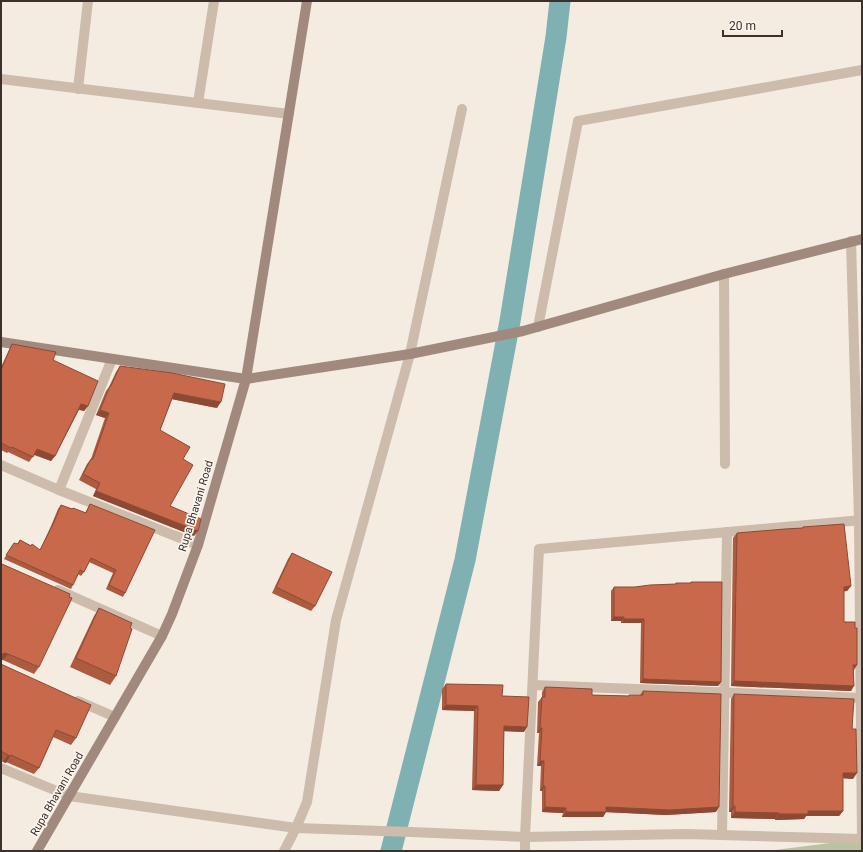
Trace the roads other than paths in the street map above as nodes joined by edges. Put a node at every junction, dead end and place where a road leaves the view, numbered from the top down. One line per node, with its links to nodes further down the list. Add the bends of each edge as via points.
1 (88, 1): 6 (street)
2 (214, 1): 7 (street)
3 (307, 1): 9 (street, Rupa Bhavani Road)
4 (862, 70): 13 (street, via 578,121)
5 (1, 79): 6 (street)
6 (78, 89): 7 (street)
7 (198, 103): 9 (street)
8 (462, 109): 15 (street)
9 (289, 114): 18 (street, Rupa Bhavani Road)
10 (862, 239): 11 (street)
11 (851, 241): 12 (street); 17 (street)
12 (724, 274): 13 (street); 19 (street)
13 (538, 327): 15 (street)
14 (1, 342): 16 (street)
15 (410, 354): 18 (street); 34 (street, via 336,620 307,802)
16 (112, 359): 18 (street); 21 (street)
17 (858, 367): 22 (street)
18 (246, 379): 24 (street, Rupa Bhavani Road)
19 (725, 464)
20 (1, 465): 21 (street)
21 (59, 490): 24 (street)
22 (860, 520): 23 (street); 30 (street)
23 (727, 532): 27 (street, via 539,549); 28 (street)
24 (198, 545): 26 (street, Rupa Bhavani Road)
25 (52, 588): 26 (street)
26 (162, 636): 31 (street, Rupa Bhavani Road)
27 (533, 685): 28 (street); 36 (street)
28 (724, 692): 30 (street); 35 (street)
29 (72, 698): 31 (street)
30 (861, 698): 35 (street, via 862,839)
31 (115, 717): 33 (street, Rupa Bhavani Road)
32 (1, 768): 33 (street)
33 (69, 796): 34 (street); 37 (street, Rupa Bhavani Road)
34 (296, 828): 36 (street); 38 (street)
35 (722, 835): 36 (street)
36 (525, 837): 39 (street)
37 (37, 851)
38 (284, 851)
39 (526, 851)

